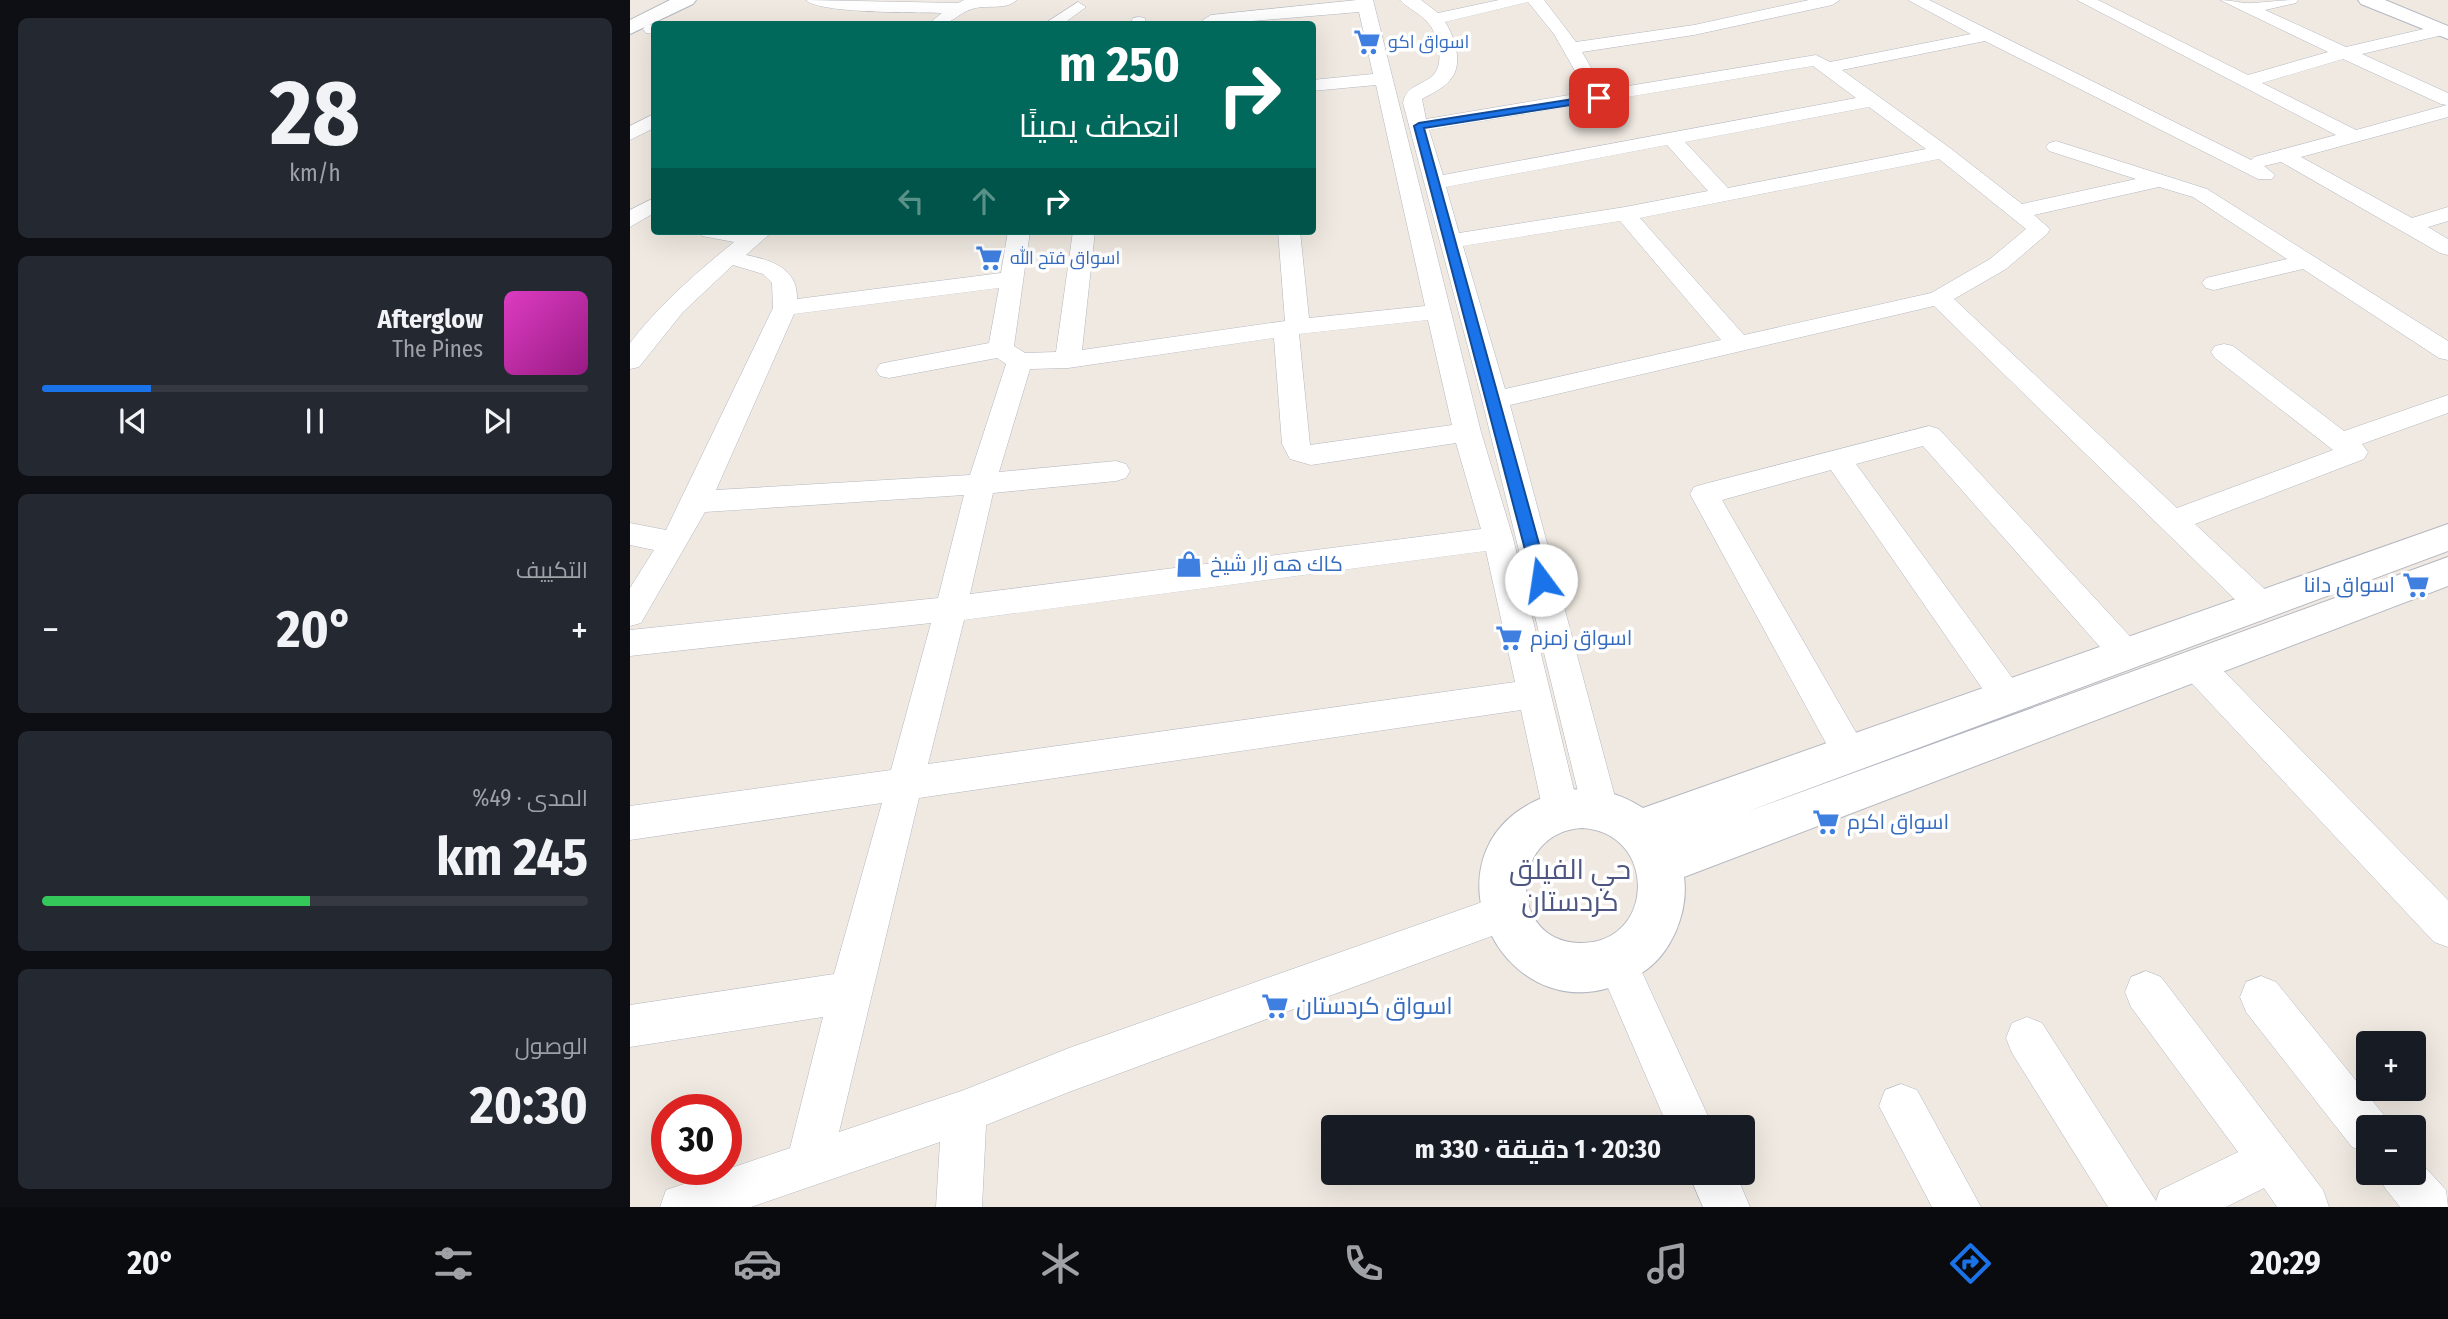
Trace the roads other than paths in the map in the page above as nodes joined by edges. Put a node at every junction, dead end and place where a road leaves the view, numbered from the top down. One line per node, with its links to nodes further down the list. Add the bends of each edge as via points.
1 (814, 0): 16 (street)
2 (1003, 0): 3 (street); 19 (street)
3 (1009, 0)
4 (1408, 0): 22 (street)
5 (1521, 0): 22 (street)
6 (1535, 0): 33 (street)
7 (1832, 0): 33 (street, via 1694,30)
8 (1916, 0): 31 (street)
9 (1942, 0): 51 (street)
10 (2085, 0): 36 (street)
11 (2228, 0): 20 (street)
12 (2290, 0): 20 (street)
13 (2368, 0): 30 (street)
14 (2387, 0): 30 (street)
15 (695, 2): 24 (street); 28 (street)
16 (866, 3): 19 (street); 21 (street)
17 (1365, 3): 23 (street); 38 (street)
18 (1080, 4): 26 (street); 27 (street)
19 (959, 8): 25 (street)
20 (2249, 9): 34 (street)
21 (836, 18)
22 (1436, 19): 39 (street, via 1444,33 1448,69 1443,78)
23 (1211, 20)
24 (666, 21)
25 (939, 21)
26 (1056, 21)
27 (1073, 21)
28 (630, 28)
29 (651, 30): 32 (street)
30 (2446, 30): 34 (street)
31 (1987, 36): 35 (street); 51 (street)
32 (630, 40)
33 (1572, 48): 40 (street)
34 (2344, 53): 36 (street); 41 (street)
35 (1826, 68): 40 (street, via 1816,60); 42 (street)
36 (2245, 82): 47 (street)
37 (1316, 86): 38 (street)
38 (1384, 88): 39 (street); 74 (street)
39 (1417, 93): 45 (street, via 1412,103)
40 (1599, 98): 45 (street)
41 (2448, 100)
42 (1870, 101): 48 (street); 50 (street)
43 (2448, 111): 47 (street)
44 (651, 122): 46 (street)
45 (1419, 126): 53 (street)
46 (630, 134)
47 (2353, 136): 51 (street)
48 (1673, 140): 53 (street); 55 (street)
49 (2056, 147): 52 (street)
50 (1943, 152): 55 (street); 57 (street)
51 (2278, 165): 54 (street); 61 (street)
52 (2158, 180): 54 (street); 57 (street)
53 (1435, 183): 66 (street)
54 (2200, 193): 69 (street)
55 (1723, 195): 58 (street)
56 (651, 207): 60 (street)
57 (2017, 212): 72 (street, via 2039,229 1998,264)
58 (1625, 214): 66 (street); 76 (street)
59 (2448, 214): 61 (street)
60 (637, 219)
61 (2410, 226): 67 (street)
62 (757, 235): 68 (street)
63 (1018, 235): 70 (street)
64 (1084, 235): 80 (street)
65 (1289, 235): 75 (street)
66 (1451, 242): 83 (street)
67 (2448, 248)
68 (727, 257): 73 (street, via 776,271 787,292); 81 (street, via 652,328)
69 (2307, 261): 71 (street); 78 (street)
70 (1012, 279): 73 (street); 79 (street)
71 (2214, 282)
72 (1939, 298): 76 (street); 91 (street)
73 (785, 308): 90 (street)
74 (1438, 312): 75 (street); 85 (street)
75 (1292, 328): 80 (street); 85 (street, via 1300,452 1311,455)
76 (1739, 345): 83 (street)
77 (2224, 352): 86 (street)
78 (2448, 352)
79 (1010, 355): 80 (street); 82 (street); 89 (street)
80 (1068, 360)
81 (630, 361)
82 (888, 370)
83 (1495, 400): 108 (street)
84 (2448, 404): 86 (street)
85 (1467, 432): 94 (street)
86 (2340, 442): 91 (street, via 2354,452)
87 (1838, 460): 101 (street, via 1928,435); 104 (street); 105 (street, via 1704,494)
88 (1116, 471): 89 (street)
89 (981, 484): 90 (street); 98 (street)
90 (696, 502): 95 (street)
91 (2172, 521): 97 (street)
92 (630, 534): 95 (street)
93 (2448, 537): 97 (street)
94 (1498, 538): 98 (street); 103 (street)
95 (674, 543): 99 (street)
96 (2448, 571): 102 (street)
97 (2261, 605): 101 (street)
98 (951, 608): 100 (street); 106 (street)
99 (630, 614)
100 (630, 643)
101 (2126, 654): 104 (street)
102 (2196, 665): 108 (street); 110 (street)
103 (1533, 694): 106 (street); 108 (street)
104 (2007, 697): 105 (street)
105 (1850, 754): 108 (street)
106 (905, 785): 107 (street); 112 (street)
107 (630, 822)
108 (1614, 830): 109 (street, via 1543,818 1527,828 1514,841 1500,875); 111 (street, via 1664,883 1663,902 1647,937)
109 (1505, 913): 111 (street, via 1526,943 1559,962 1597,965); 118 (street)
110 (2448, 928)
111 (1616, 960): 119 (street)
112 (850, 992): 115 (street); 122 (street)
113 (2146, 992): 121 (street)
114 (2261, 997): 120 (street)
115 (630, 1026)
116 (2027, 1038): 127 (street)
117 (1901, 1106): 126 (street)
118 (964, 1112): 122 (street); 125 (street)
119 (1686, 1115)
120 (2356, 1116)
121 (2271, 1160): 128 (street); 129 (street)
122 (810, 1164): 124 (street)
123 (2411, 1185): 130 (street)
124 (683, 1207)
125 (959, 1207)
126 (1958, 1207)
127 (2135, 1207)
128 (2178, 1207)
129 (2306, 1207)
130 (2428, 1207)

